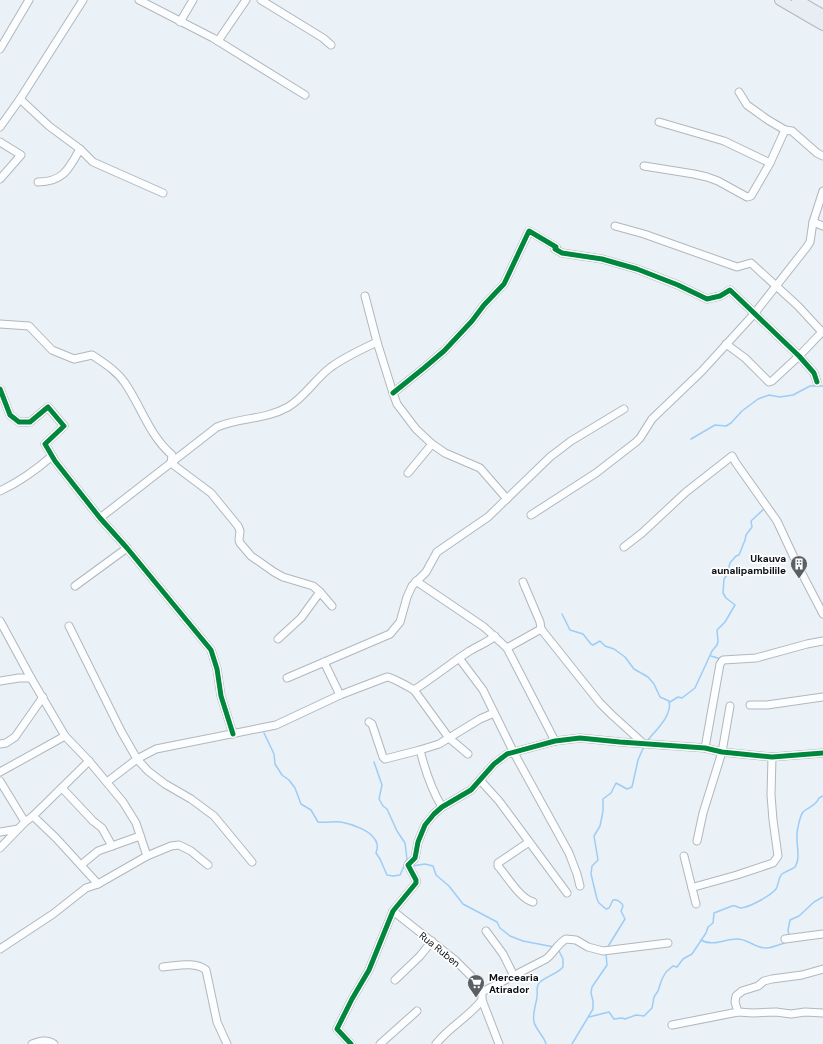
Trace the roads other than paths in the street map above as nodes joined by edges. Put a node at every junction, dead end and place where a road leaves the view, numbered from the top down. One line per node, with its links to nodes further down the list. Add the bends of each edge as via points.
1 (29, 0): 14 (street)
2 (83, 0): 17 (street)
3 (139, 0): 10 (street)
4 (193, 0): 10 (street)
5 (246, 0): 12 (street)
6 (261, 0): 13 (street)
7 (780, 0): 11 (highway)
8 (797, 0): 9 (highway)
9 (823, 16)
10 (180, 22): 12 (street)
11 (823, 25)
12 (218, 41): 16 (street)
13 (331, 45)
14 (0, 49)
15 (739, 92): 20 (street, via 747,105)
16 (305, 95)
17 (20, 99): 19 (street); 22 (street, via 48,126)
18 (659, 122): 24 (street, via 724,140)
19 (0, 127)
20 (785, 130): 23 (street, via 792,131); 24 (street)
21 (0, 142): 26 (street, via 21,155)
22 (80, 149): 27 (street, via 62,175 48,182); 29 (street, via 93,162)
23 (823, 156)
24 (770, 163): 25 (street, via 754,193 747,197 707,177)
25 (644, 166)
26 (0, 179)
27 (38, 182)
28 (823, 191): 30 (street)
29 (163, 193)
30 (813, 222): 32 (street); 33 (street, via 810,242)
31 (615, 226): 33 (street, via 737,267 751,263)
32 (823, 226)
33 (777, 286): 35 (street); 37 (street)
34 (364, 296): 38 (street)
35 (754, 314): 39 (street); 40 (street); 43 (street, via 730,290 707,299 637,269 602,259 562,253 529,231 504,284 444,351)
36 (0, 324): 47 (street, via 29,326 52,350 74,360 92,355 111,368 125,382 158,441 172,455)
37 (823, 331): 40 (street)
38 (377, 342): 43 (street); 47 (street, via 331,367 301,398 288,407 274,414 229,422 217,428)
39 (726, 344): 40 (street, via 745,358 769,382); 51 (street, via 652,419 636,442 596,473)
40 (799, 356): 41 (street, via 814,374)
41 (817, 382)
42 (0, 390): 46 (street, via 10,415 19,422 30,422 48,407 64,426 44,444)
43 (393, 393): 45 (street, via 397,404 416,429)
44 (624, 409): 50 (street, via 550,457)
45 (432, 444): 48 (street); 50 (street, via 444,453 480,468)
46 (52, 456): 49 (street, via 39,468); 52 (street)
47 (171, 463): 52 (street); 58 (street, via 215,498 238,526 240,543 251,556 283,577 313,586)
48 (408, 473)
49 (0, 491)
50 (507, 499): 55 (street, via 488,517 437,552 426,572)
51 (530, 515)
52 (100, 518): 54 (street)
53 (624, 547): 60 (street, via 686,492 732,456 777,521)
54 (127, 548): 57 (street); 81 (street, via 210,650)
55 (416, 581): 64 (street); 69 (street, via 395,630 386,637)
56 (523, 582): 63 (street)
57 (75, 586)
58 (320, 592): 59 (street); 65 (street, via 301,618)
59 (332, 606)
60 (823, 614)
61 (0, 622): 70 (street)
62 (68, 626): 94 (street)
63 (541, 629): 67 (street); 86 (street, via 600,703)
64 (495, 636): 67 (street); 68 (street)
65 (278, 639)
66 (823, 641): 87 (street, via 756,658 723,660 720,664)
67 (507, 648): 84 (street)
68 (459, 658): 73 (street); 79 (street, via 483,690)
69 (324, 662): 71 (street); 74 (street)
70 (31, 678): 72 (street); 75 (street)
71 (287, 678)
72 (0, 681)
73 (414, 690): 74 (street, via 387,677); 83 (street)
74 (340, 695): 81 (street, via 276,725)
75 (43, 697): 82 (street); 85 (street, via 15,737)
76 (823, 697): 78 (street)
77 (730, 706): 89 (street)
78 (750, 706)
79 (494, 713): 83 (street); 90 (street)
80 (369, 722): 88 (street, via 385,759)
81 (233, 734): 94 (street, via 182,743 156,750)
82 (65, 736): 95 (street); 96 (street)
83 (450, 738): 88 (street); 92 (street)
84 (555, 741): 86 (street, via 580,738); 90 (street)
85 (0, 744)
86 (644, 744): 87 (street)
87 (705, 748): 89 (street)
88 (420, 750): 101 (street, via 429,781)
89 (722, 752): 93 (street); 107 (street)
90 (514, 753): 97 (street, via 506,754); 117 (street, via 569,854)
91 (823, 753): 93 (street)
92 (468, 754)
93 (772, 757): 118 (street, via 771,795 778,856 773,863)
94 (137, 759): 99 (street); 113 (street, via 165,784 214,816)
95 (89, 761): 99 (street); 100 (street)
96 (0, 772)
97 (480, 780): 101 (street, via 471,790); 108 (street)
98 (0, 781): 103 (street)
99 (107, 782): 106 (street, via 136,823)
100 (62, 788): 102 (street); 109 (street, via 102,828)
101 (442, 807): 122 (street, via 425,825 415,858 408,865 416,883)
102 (33, 816): 103 (street); 114 (street)
103 (25, 822): 104 (street)
104 (18, 829): 105 (street); 110 (street)
105 (0, 832)
106 (140, 836): 109 (street); 111 (street)
107 (697, 841)
108 (529, 842): 119 (street); 120 (street, via 498,863 498,866 522,896)
109 (112, 846): 114 (street, via 98,851)
110 (0, 848)
111 (147, 856): 115 (street, via 180,845); 116 (street)
112 (684, 856): 118 (street)
113 (252, 862)
114 (81, 865): 116 (street)
115 (208, 865)
116 (98, 884): 128 (street, via 86,888 54,914)
117 (580, 886)
118 (692, 888): 121 (street)
119 (567, 893)
120 (533, 902)
121 (696, 904)
122 (393, 911): 126 (street, Rua Ruben); 142 (street, via 369,970 338,1029)
123 (486, 931): 131 (street, via 503,954)
124 (823, 934): 125 (street)
125 (785, 939)
126 (432, 942): 132 (street); 133 (street, Rua Ruben, via 465,970)
127 (668, 943): 131 (street, via 603,951 576,940 566,939 560,942 546,959)
128 (0, 949)
129 (163, 967): 141 (street, via 187,965 201,966 206,970 217,1022)
130 (823, 969): 136 (street, via 764,981 758,986 742,991 736,996)
131 (514, 976): 133 (street)
132 (395, 980)
133 (482, 992): 134 (street)
134 (482, 1000): 144 (street); 145 (street)
135 (417, 1011): 143 (street)
136 (738, 1012): 137 (street); 138 (street)
137 (823, 1013)
138 (672, 1025)
139 (32, 1044): 140 (street, via 50,1041)
140 (54, 1044)
141 (227, 1044)
142 (351, 1044)
143 (380, 1044)
144 (436, 1044)
145 (499, 1044)

